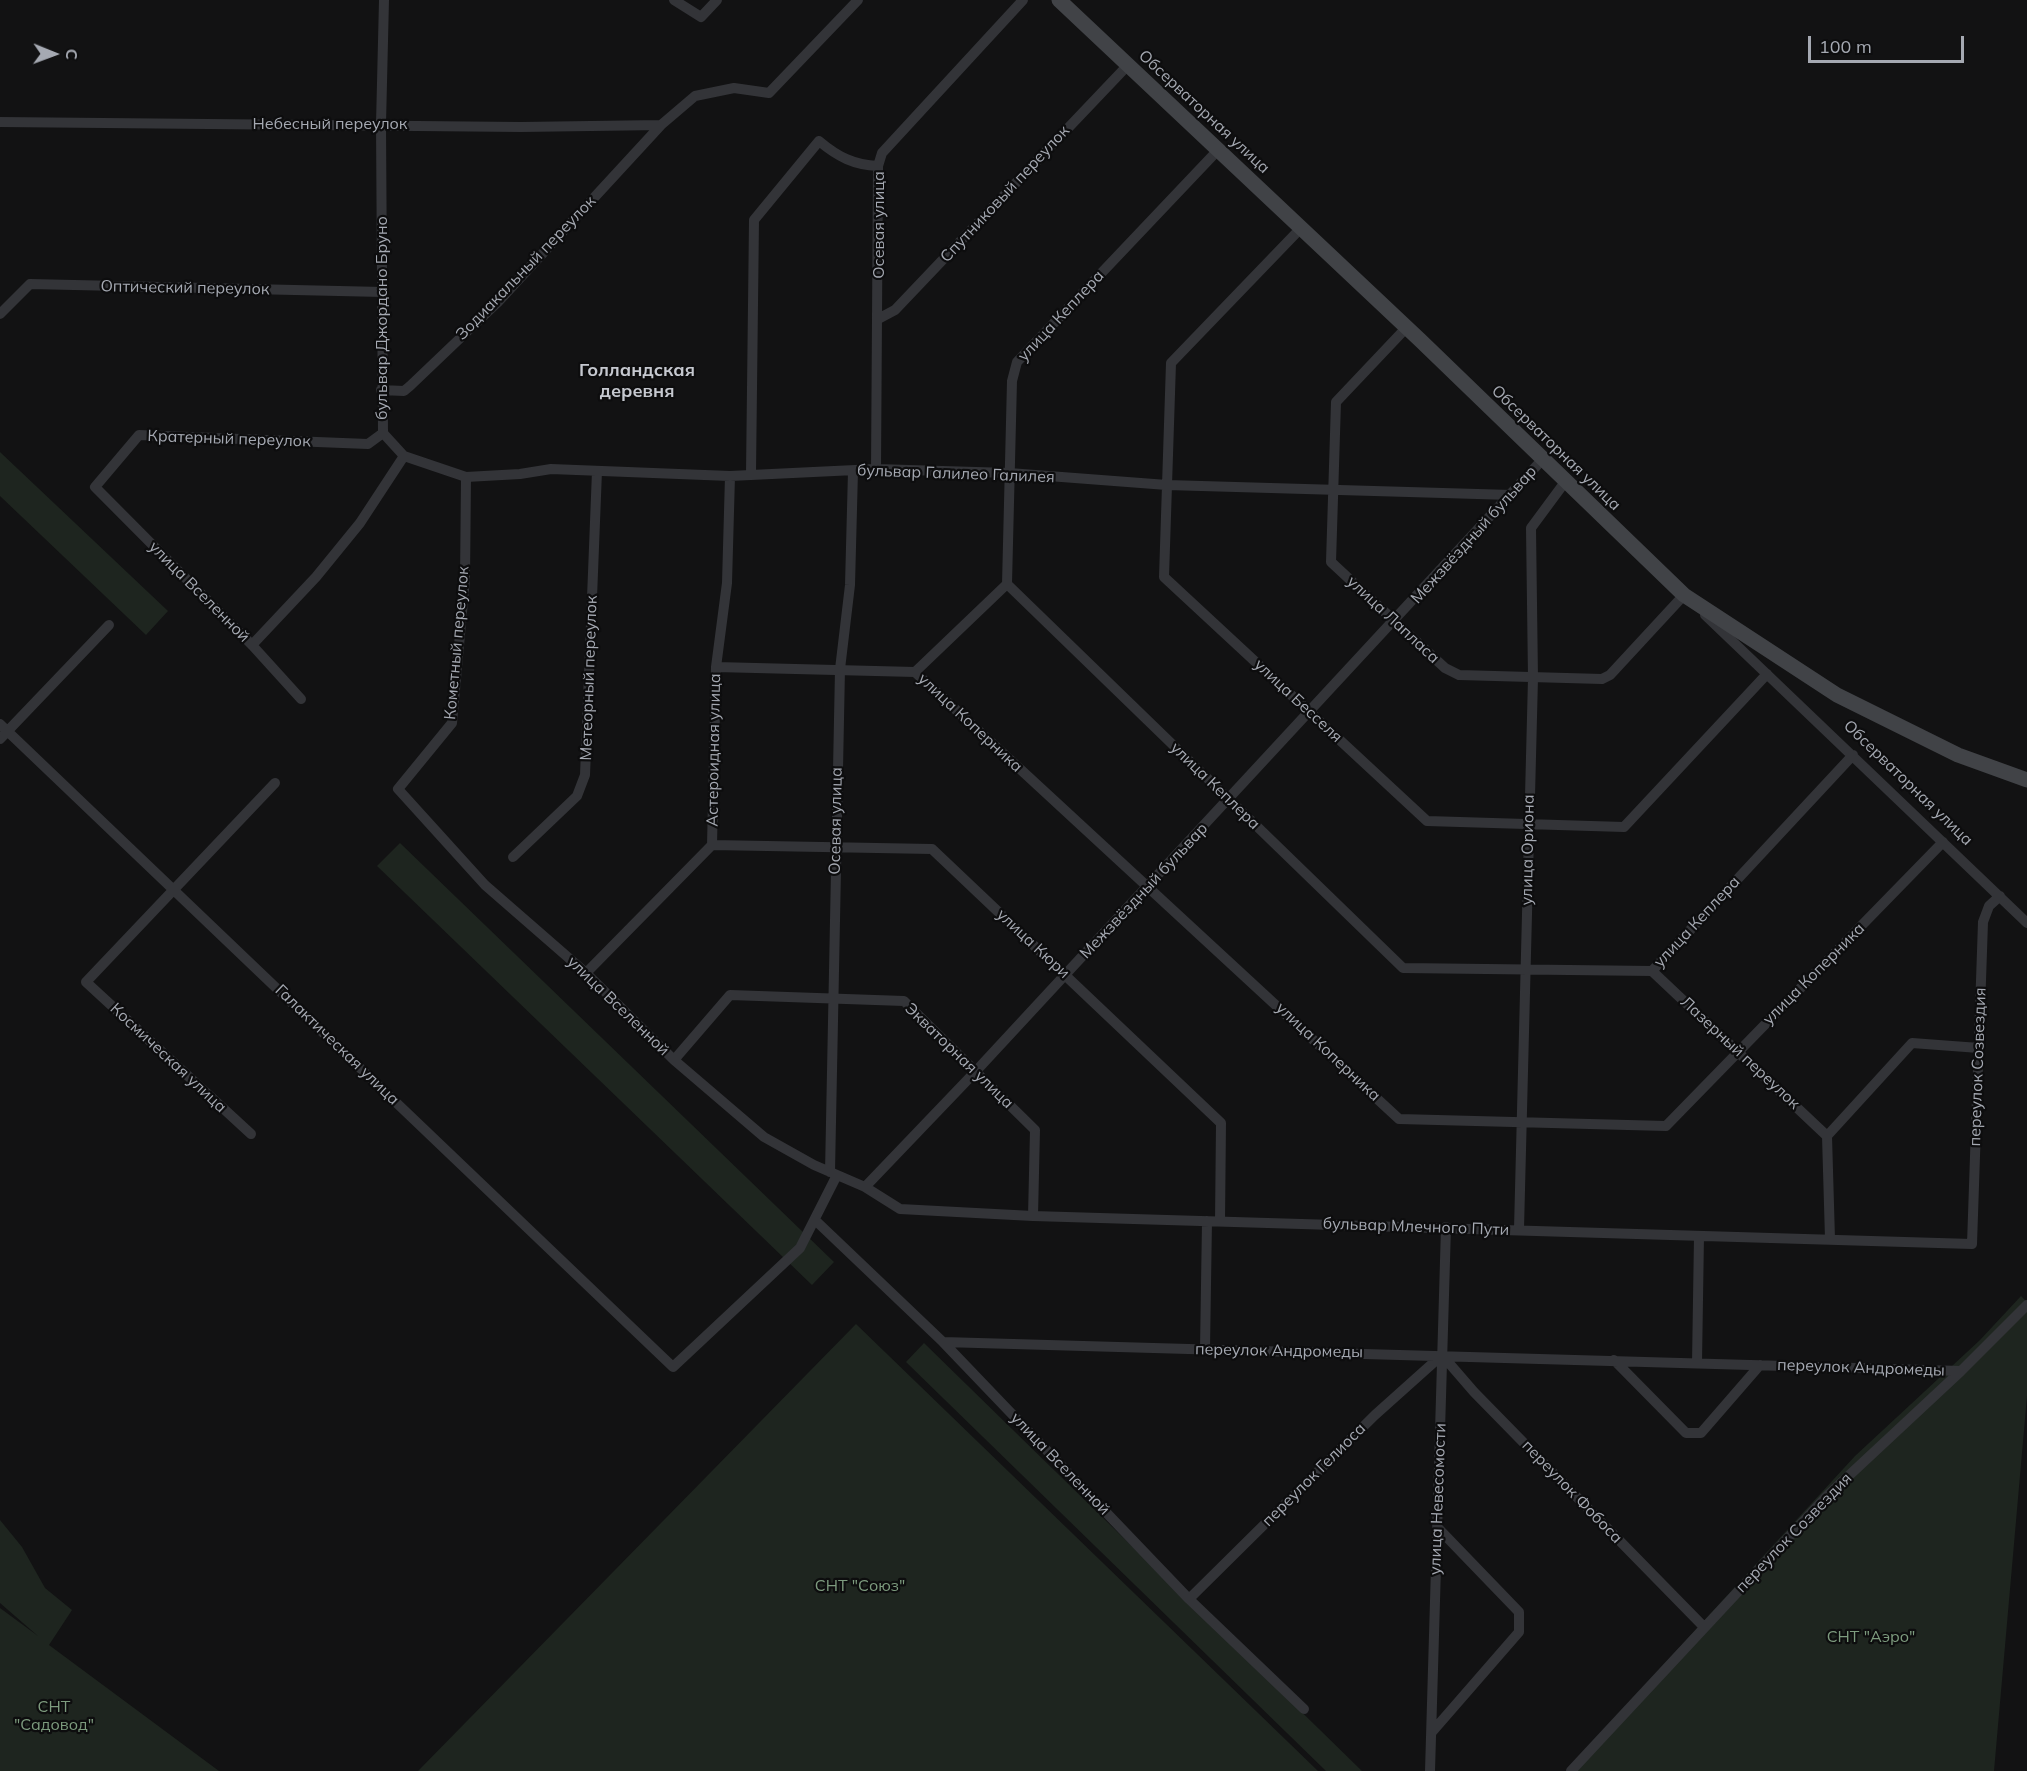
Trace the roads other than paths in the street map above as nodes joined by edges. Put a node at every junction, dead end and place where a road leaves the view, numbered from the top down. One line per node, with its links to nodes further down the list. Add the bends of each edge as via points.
1 (384, 0): 9 (street, бульвар Джордано Бруно)
2 (674, 0): 3 (street, via 701,16)
3 (717, 0)
4 (858, 0): 10 (street, Зодиакальный переулок, via 769,93 734,88 695,96)
5 (1023, 0): 12 (street, Осевая улица, via 882,153)
6 (1059, 0): 7 (main road, Обсерваторная улица)
7 (1128, 65): 11 (main road, Обсерваторная улица); 16 (street, Спутниковый переулок, via 895,310)
8 (0, 122): 9 (street, Небесный переулок)
9 (381, 124): 10 (street, Небесный переулок); 14 (street, бульвар Джордано Бруно)
10 (661, 125): 18 (street, Зодиакальный переулок, via 497,303 410,386 404,391)
11 (1219, 150): 13 (main road, Обсерваторная улица); 26 (street, улица Кеплера, via 1017,362 1012,381)
12 (878, 166): 16 (street, Осевая улица); 25 (street, via 858,165 834,154 819,141 753,220)
13 (1301, 228): 17 (main road, Обсерваторная улица); 30 (street, улица Бесселя, via 1172,363)
14 (383, 292): 15 (street, Оптический переулок, via 30,284); 18 (street, бульвар Джордано Бруно)
15 (0, 314)
16 (878, 319): 22 (street, Осевая улица)
17 (1407, 327): 21 (main road, Обсерваторная улица); 32 (street, улица Лапласа, via 1336,402)
18 (381, 390): 19 (street, бульвар Джордано Бруно)
19 (383, 433): 20 (street, бульвар Джордано Бруно); 31 (street, Кратерный переулок, via 368,444 139,435)
20 (404, 456): 28 (street, бульвар Галилео Галилея); 38 (street, via 360,523)
21 (1542, 460): 29 (main road, Обсерваторная улица); 33 (street, Межзвёздный бульвар)
22 (876, 470): 24 (street, бульвар Галилео Галилея); 26 (street, бульвар Галилео Галилея)
23 (597, 471): 27 (street, бульвар Галилео Галилея); 28 (street, бульвар Галилео Галилея, via 551,469); 56 (street, Метеорный переулок, via 585,776 577,796)
24 (853, 471): 25 (street, бульвар Галилео Галилея); 40 (street, Осевая улица, via 850,585)
25 (751, 473): 27 (street, бульвар Галилео Галилея)
26 (1009, 473): 30 (street, бульвар Галилео Галилея); 34 (street, улица Кеплера)
27 (730, 476): 39 (street, Астероидная улица, via 727,584)
28 (466, 477): 50 (street, Кометный переулок, via 465,579 452,723)
29 (1565, 482): 35 (main road, Обсерваторная улица); 43 (street, улица Ориона, via 1531,528)
30 (1167, 485): 32 (street, бульвар Галилео Галилея); 45 (street, улица Бесселя, via 1164,577)
31 (95, 487): 38 (street, улица Вселенной)
32 (1334, 488): 33 (street, бульвар Галилео Галилея); 36 (street, улица Лапласа, via 1331,562)
33 (1512, 495): 36 (street, Межзвёздный бульвар)
34 (1007, 584): 41 (street); 51 (street, улица Кеплера)
35 (1684, 595): 42 (street, Обсерваторная улица); 43 (street, улица Лапласа, via 1610,675 1594,680); 48 (main road, via 1837,695 1958,754)
36 (1394, 622): 43 (street, улица Лапласа, via 1445,668 1459,675); 45 (street, Межзвёздный бульвар)
37 (109, 625): 46 (street)
38 (252, 645): 44 (street, улица Вселенной)
39 (716, 668): 40 (street, улица Коперника); 54 (street, Астероидная улица)
40 (840, 669): 41 (street, улица Коперника); 55 (street, Осевая улица)
41 (915, 672): 57 (street, улица Коперника)
42 (1767, 674): 47 (street, Обсерваторная улица); 52 (street, улица Бесселя, via 1624,827)
43 (1533, 678): 52 (street, улица Ориона)
44 (302, 699)
45 (1310, 712): 51 (street, Межзвёздный бульвар); 52 (street, улица Бесселя, via 1427,821)
46 (2, 732): 58 (street, Галактическая улица)
47 (1853, 754): 53 (street, Обсерваторная улица); 62 (street, улица Кеплера)
48 (2027, 780)
49 (276, 783): 58 (street)
50 (398, 789): 63 (street, улица Вселенной, via 485,885)
51 (1229, 799): 57 (street, Межзвёздный бульвар); 61 (street, улица Кеплера, via 1403,968)
52 (1529, 824): 61 (street, улица Ориона)
53 (1943, 842): 59 (street, Обсерваторная улица); 67 (street, улица Коперника)
54 (712, 845): 55 (street, улица Кюри); 63 (street, Астероидная улица)
55 (836, 848): 64 (street, улица Кюри, via 932,849); 65 (street, Осевая улица)
56 (513, 857)
57 (1148, 886): 64 (street, Межзвёздный бульвар); 70 (street, улица Коперника, via 1400,1119)
58 (174, 889): 71 (street, Космическая улица, via 86,982); 76 (street, Галактическая улица, via 673,1367 800,1248)
59 (2000, 896): 60 (street, Обсерваторная улица); 66 (street, переулок Созвездия, via 1989,906 1983,922)
60 (2027, 923)
61 (1525, 969): 62 (street, улица Кеплера); 70 (street, улица Ориона)
62 (1652, 971): 67 (street, Лазерный переулок)
63 (586, 973): 68 (street, улица Вселенной)
64 (1066, 975): 69 (street, Межзвёздный бульвар); 78 (street, улица Кюри, via 1221,1123)
65 (832, 998): 68 (street, Экваторная улица, via 730,995); 69 (street, Экваторная улица, via 904,1001); 73 (street, Осевая улица)
66 (1979, 1048): 72 (street, via 1912,1042); 83 (street, переулок Созвездия)
67 (1738, 1051): 70 (street, улица Коперника, via 1666,1126); 72 (street, Лазерный переулок)
68 (674, 1060): 73 (street, улица Вселенной, via 764,1137)
69 (976, 1071): 74 (street, Межзвёздный бульвар); 75 (street, Экваторная улица, via 1035,1130)
70 (1521, 1122): 80 (street, улица Ориона)
71 (251, 1134)
72 (1827, 1136): 82 (street)
73 (834, 1174): 74 (street, улица Вселенной); 76 (street)
74 (865, 1187): 75 (street, бульвар Млечного Пути, via 900,1209)
75 (1033, 1216): 77 (street, бульвар Млечного Пути)
76 (814, 1220): 85 (street, улица Вселенной)
77 (1207, 1221): 78 (street, бульвар Млечного Пути); 86 (street)
78 (1220, 1221): 79 (street, бульвар Млечного Пути)
79 (1446, 1227): 80 (street, бульвар Млечного Пути); 87 (street, улица Невесомости)
80 (1519, 1230): 81 (street, бульвар Млечного Пути)
81 (1699, 1236): 82 (street, бульвар Млечного Пути); 89 (street)
82 (1830, 1239): 83 (street, бульвар Млечного Пути)
83 (1972, 1244)
84 (2027, 1305): 91 (street, переулок Созвездия)
85 (943, 1342): 86 (street, переулок Андромеды); 93 (street, улица Вселенной)
86 (1205, 1349): 87 (street, переулок Андромеды)
87 (1442, 1355): 88 (street, переулок Андромеды); 92 (street, улица Невесомости); 93 (street, переулок Гелиоса, via 1375,1414); 94 (street, переулок Фобоса)
88 (1614, 1360): 89 (street, переулок Андромеды); 90 (street, переулок Андромеды, via 1686,1433 1701,1433)
89 (1697, 1363): 90 (street, переулок Андромеды)
90 (1760, 1365): 91 (street, переулок Андромеды)
91 (1961, 1371): 94 (street, переулок Созвездия, via 1827,1496)
92 (1438, 1528): 96 (street, улица Невесомости); 96 (street, via 1519,1612 1519,1632)
93 (1189, 1599): 95 (street, улица Вселенной)
94 (1704, 1627): 98 (street, переулок Созвездия)
95 (1304, 1709)
96 (1432, 1732): 97 (street, улица Невесомости)
97 (1430, 1771)
98 (1571, 1771)

